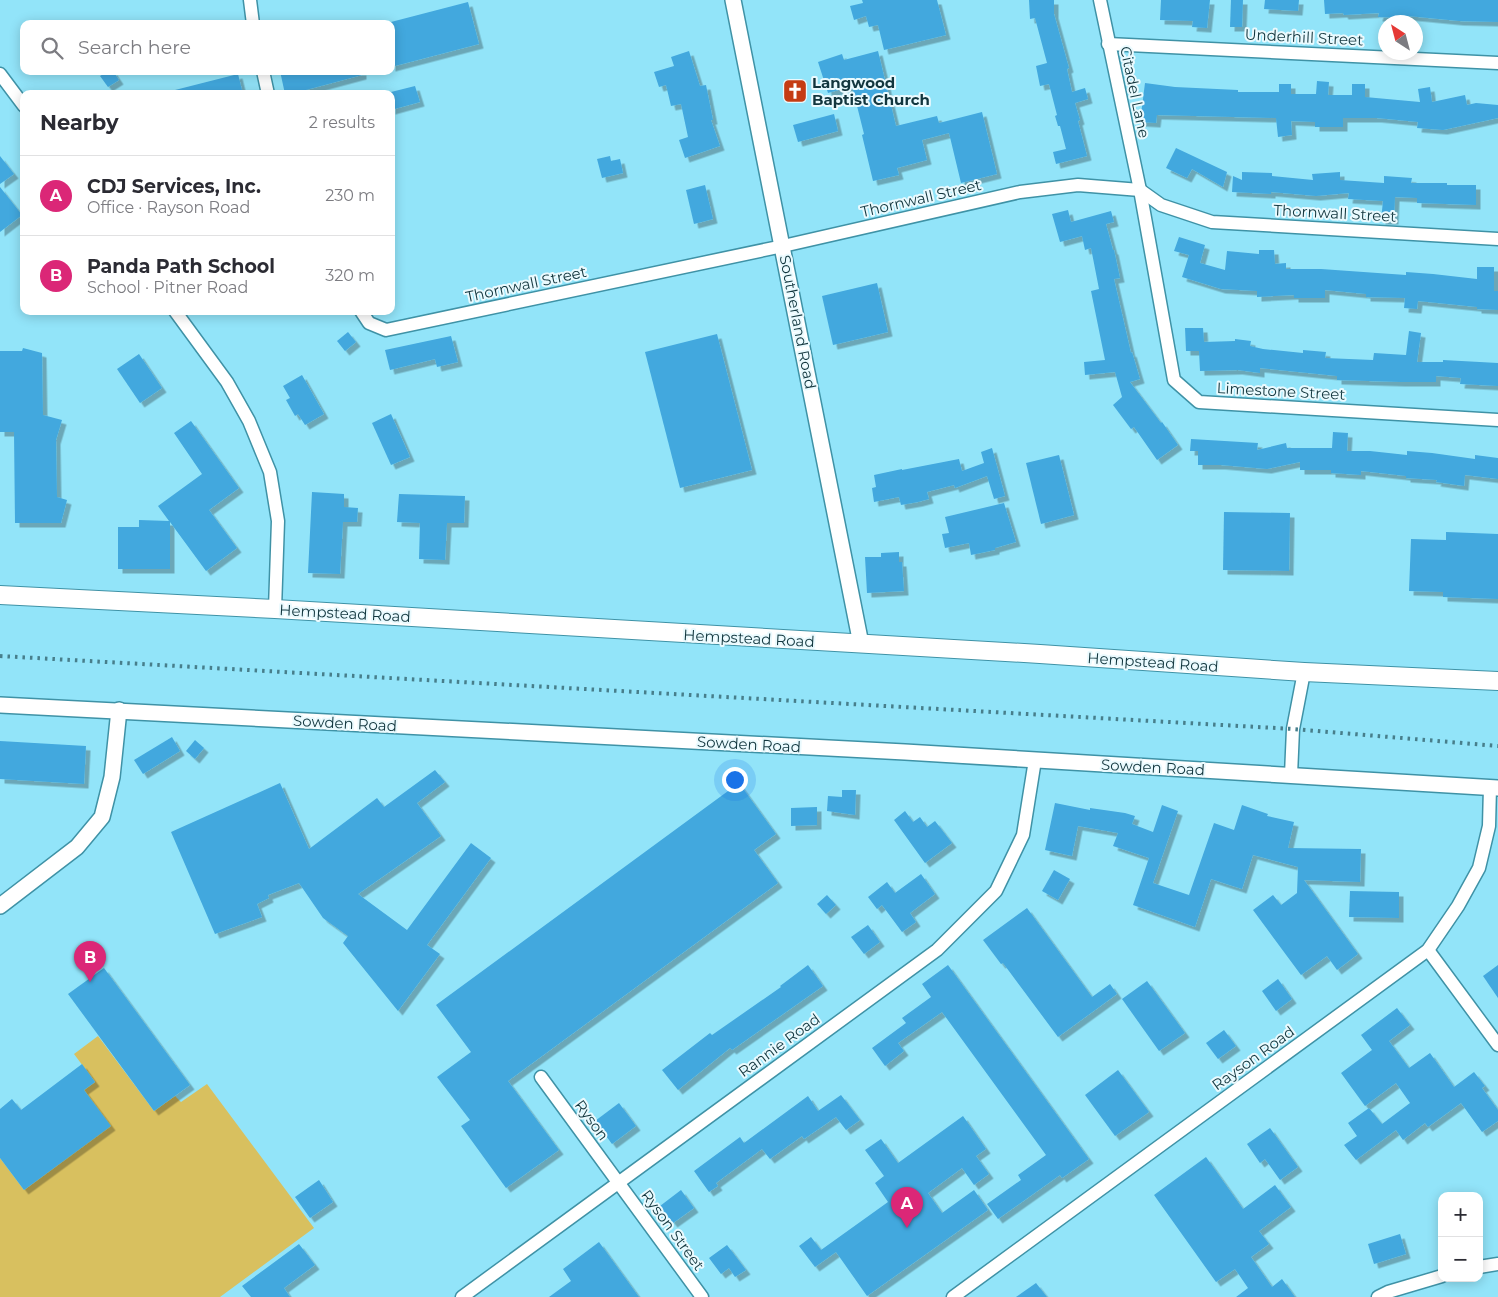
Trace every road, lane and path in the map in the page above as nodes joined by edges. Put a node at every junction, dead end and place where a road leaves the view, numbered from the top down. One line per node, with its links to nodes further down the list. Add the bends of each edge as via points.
1 (250, 0): 4 (street)
2 (733, 0): 13 (street, Southerland Road)
3 (1100, 0): 5 (street, Citadel Lane)
4 (252, 20)
5 (1108, 44): 6 (street, Underhill Street); 11 (street, Citadel Lane)
6 (1498, 63)
7 (0, 74): 10 (street)
8 (264, 75): 9 (street)
9 (267, 90)
10 (20, 101)
11 (1140, 190): 12 (street, Thornwall Street, via 1161,205 1212,222); 13 (street, Thornwall Street, via 1078,185 1030,190); 16 (street, Limestone Street, via 1174,380 1199,402)
12 (1498, 239)
13 (783, 246): 15 (street, Thornwall Street, via 386,330 369,323); 19 (street, Southerland Road)
14 (178, 315): 18 (street, via 227,382 249,421 270,472 278,521)
15 (364, 315)
16 (1498, 420)
17 (0, 595): 18 (main road, Hempstead Road)
18 (275, 609): 19 (main road, Hempstead Road)
19 (861, 644): 20 (main road, Hempstead Road)
20 (1304, 672): 21 (main road, Hempstead Road); 25 (street, via 1293,729)
21 (1498, 681)
22 (0, 705): 23 (street, Sowden Road)
23 (119, 710): 24 (street, Sowden Road); 27 (street, via 112,777 102,817 77,847)
24 (1035, 760): 25 (street, Sowden Road); 31 (street, Rannie Road, via 1023,835 990,898 937,950)
25 (1290, 775): 26 (street, Sowden Road)
26 (1494, 788): 28 (street, Rayson Road, via 1479,868)
27 (0, 906)
28 (1428, 950): 29 (street); 37 (street, Rayson Road)
29 (1498, 1045)
30 (541, 1077): 31 (street, Ryson)
31 (618, 1182): 35 (street, Rannie Road); 36 (street, Ryson Street)
32 (1498, 1264): 33 (street)
33 (1483, 1267)
34 (1438, 1277): 38 (street)
35 (462, 1297)
36 (702, 1297)
37 (953, 1297)
38 (1378, 1297)

